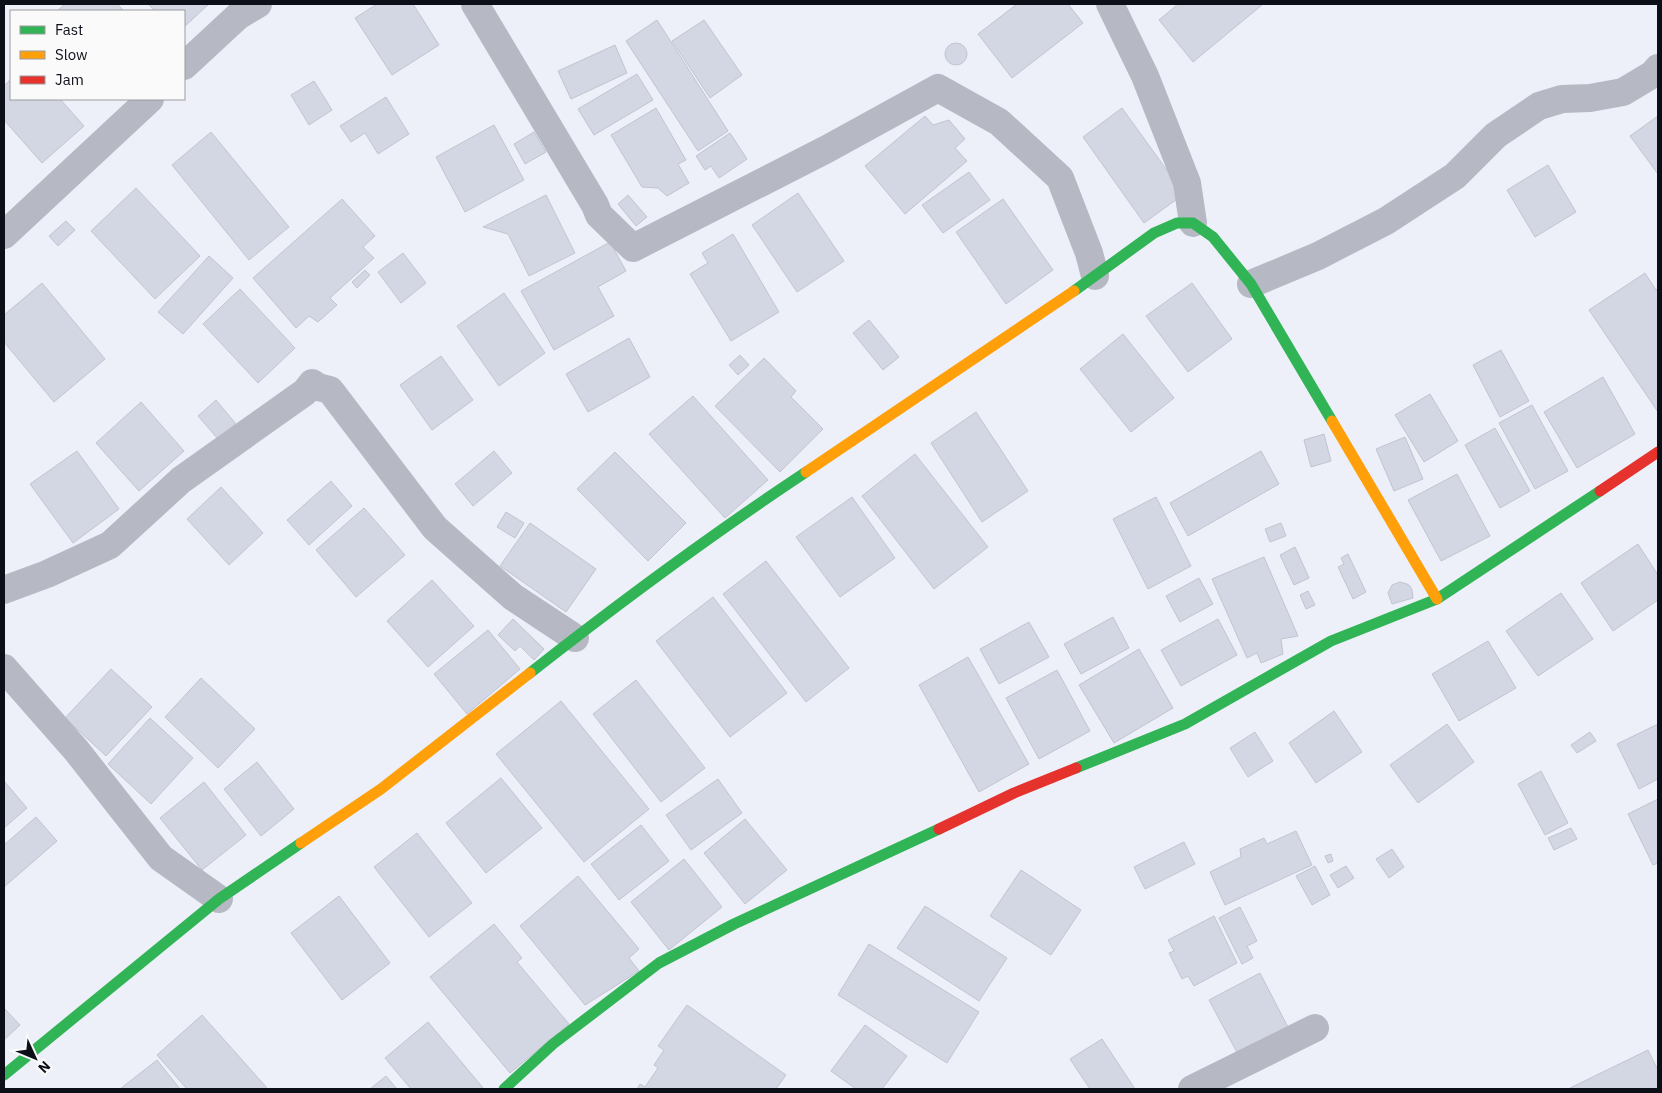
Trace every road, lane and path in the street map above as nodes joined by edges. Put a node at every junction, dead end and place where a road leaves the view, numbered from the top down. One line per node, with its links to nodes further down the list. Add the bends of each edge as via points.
1 (258, 4): 4 (street, via 238,16)
2 (475, 4): 9 (street, via 599,215 633,248 938,88 999,122 1060,178)
3 (1115, 6): 7 (street, via 1187,183)
4 (185, 65)
5 (1658, 68): 10 (street, via 1623,92 1539,106 1496,135 1455,176 1386,221 1318,256)
6 (149, 100): 8 (street)
7 (1193, 223): 9 (street, via 1177,224 1154,233); 10 (street, via 1213,237)
8 (4, 235)
9 (1095, 276): 14 (street, via 752,508)
10 (1251, 284): 13 (street)
11 (1658, 452): 13 (street)
12 (4, 590): 14 (street, via 110,545 181,480 305,392 312,382 330,390 435,528 513,597)
13 (1437, 599): 19 (street, via 1331,641 1185,724 1014,793 734,924 659,963 553,1044)
14 (575, 638): 16 (street, via 381,789)
15 (4, 668): 16 (street, via 76,750 161,858)
16 (219, 899): 18 (street)
17 (1315, 1028): 20 (street)
18 (4, 1075)
19 (504, 1089)
20 (1192, 1089)

